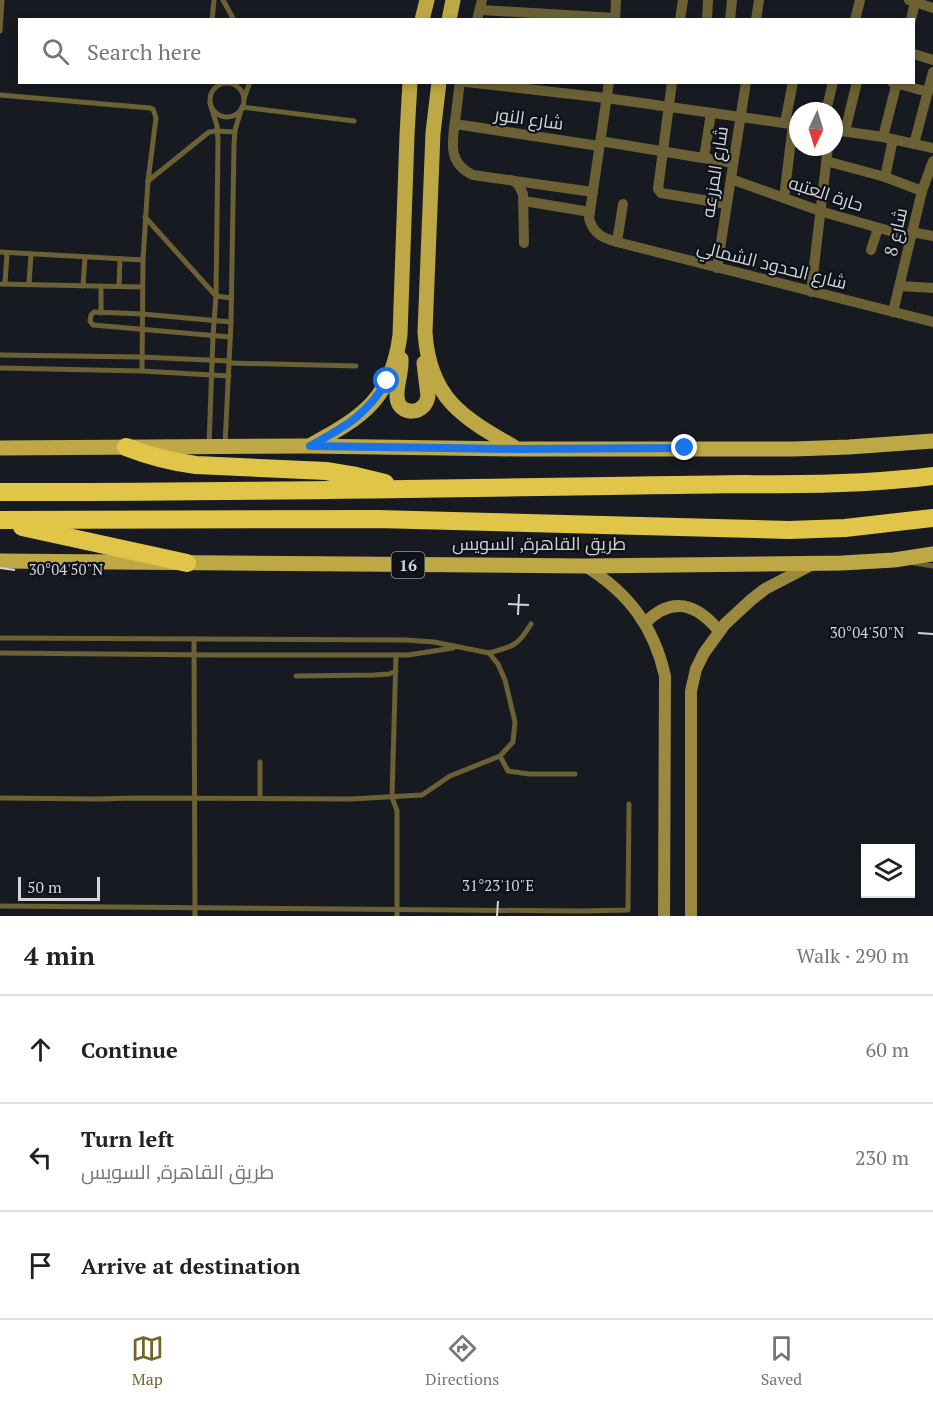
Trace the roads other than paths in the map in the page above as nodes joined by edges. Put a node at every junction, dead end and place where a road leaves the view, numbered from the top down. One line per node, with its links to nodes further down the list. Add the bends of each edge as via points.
1 (2, 0): 26 (lane)
2 (214, 0): 14 (lane)
3 (223, 0): 15 (lane)
4 (427, 0): 16 (main road)
5 (453, 0): 17 (main road)
6 (616, 0): 19 (street)
7 (683, 0): 20 (street)
8 (708, 0): 21 (street)
9 (732, 0): 22 (street)
10 (759, 0): 23 (street)
11 (860, 0): 24 (street)
12 (921, 3): 25 (street)
13 (480, 10): 18 (street)
14 (212, 18)
15 (233, 18)
16 (422, 18)
17 (449, 18)
18 (600, 18)
19 (615, 18)
20 (680, 18)
21 (707, 18)
22 (730, 18)
23 (756, 18)
24 (856, 18)
25 (912, 18)
26 (0, 31)
27 (915, 54): 28 (street)
28 (933, 60)
29 (933, 72): 47 (street)
30 (211, 84): 46 (lane)
31 (221, 84): 46 (lane)
32 (230, 84): 49 (lane, via 239,88)
33 (249, 84): 49 (lane)
34 (410, 84): 122 (main road)
35 (439, 84): 121 (main road, via 433,133)
36 (460, 84): 60 (street)
37 (484, 84): 50 (street)
38 (609, 84): 50 (street)
39 (672, 84): 55 (street)
40 (746, 84): 57 (street, شارع المزرعه)
41 (793, 84): 51 (street)
42 (833, 84): 52 (street)
43 (856, 84): 59 (street)
44 (895, 84): 65 (street)
45 (899, 84): 47 (street)
46 (213, 90): 53 (lane)
47 (928, 92): 67 (street)
48 (0, 95): 79 (lane, via 150,108 156,118)
49 (244, 98): 54 (lane)
50 (606, 98): 55 (street); 66 (street)
51 (793, 102)
52 (828, 102)
53 (210, 103): 54 (lane, via 218,114 225,116 232,116); 62 (lane)
54 (242, 107): 58 (lane); 64 (lane)
55 (668, 107): 56 (street); 69 (street)
56 (711, 113): 57 (street); 72 (street)
57 (740, 117): 61 (street); 75 (street, شارع المزرعه)
58 (354, 122)
59 (843, 122)
60 (455, 124): 66 (street, شارع النور); 78 (street, via 454,156 462,168 473,175)
61 (789, 124)
62 (217, 131): 64 (lane); 79 (lane, via 207,133); 110 (lane)
63 (843, 131): 65 (street)
64 (235, 132): 111 (lane)
65 (888, 138): 67 (street); 76 (street)
66 (600, 143): 69 (street, شارع النور); 81 (street)
67 (914, 144): 68 (street)
68 (933, 148)
69 (662, 152): 72 (street, شارع النور); 85 (street, via 659,192)
70 (789, 152): 82 (street)
71 (827, 156): 73 (street)
72 (704, 158): 75 (street, شارع النور)
73 (826, 161): 76 (street); 86 (street)
74 (933, 161): 80 (street, شارع 8)
75 (733, 163): 77 (street, شارع المزرعه)
76 (885, 177): 80 (street)
77 (731, 178): 82 (street, حارة العتبه); 85 (street, شارع المزرعه)
78 (511, 180): 81 (street); 83 (street, via 518,184)
79 (148, 181): 88 (lane)
80 (922, 191): 90 (street, شارع 8)
81 (593, 192): 87 (street)
82 (784, 198): 86 (street, حارة العتبه)
83 (524, 201): 87 (street); 93 (street)
84 (623, 204): 92 (street)
85 (727, 204): 100 (street, شارع المزرعه)
86 (820, 211): 89 (street, حارة العتبه); 109 (street)
87 (590, 212): 92 (street, شارع الحدود الشمالي, via 591,225 598,235)
88 (145, 217): 99 (lane); 110 (lane)
89 (878, 228): 90 (street, حارة العتبه); 94 (street)
90 (912, 234): 91 (street, حارة العتبه); 106 (street, شارع 8)
91 (933, 236)
92 (617, 242): 100 (street, شارع الحدود الشمالي)
93 (524, 243)
94 (872, 250)
95 (3, 252): 96 (lane); 101 (lane)
96 (31, 254): 97 (lane); 102 (lane)
97 (85, 257): 98 (lane); 103 (lane)
98 (120, 259): 99 (lane); 105 (lane)
99 (143, 260): 107 (lane)
100 (717, 268): 109 (street, شارع الحدود الشمالي)
101 (2, 284): 102 (lane)
102 (29, 284): 103 (lane)
103 (83, 285): 104 (lane)
104 (101, 286): 105 (lane); 113 (lane)
105 (119, 286): 107 (lane)
106 (900, 286): 108 (street); 112 (street, شارع 8)
107 (142, 287): 114 (lane)
108 (933, 288)
109 (811, 292): 112 (street, شارع الحدود الشمالي)
110 (216, 296): 111 (lane); 115 (lane)
111 (231, 298): 116 (lane)
112 (893, 312): 117 (street, شارع الحدود الشمالي)
113 (101, 313): 114 (lane); 118 (lane, via 91,315 93,325)
114 (142, 314): 115 (lane); 118 (lane)
115 (214, 321): 116 (lane); 119 (lane)
116 (231, 322): 120 (lane)
117 (933, 322)
118 (142, 329): 119 (lane); 125 (lane)
119 (213, 336): 120 (lane); 126 (lane)
120 (230, 337): 127 (lane)
121 (426, 345): 122 (main road, via 428,401 415,411 406,410 398,400); 140 (main road, via 432,370 451,403 470,421)
122 (398, 347): 135 (main road, via 387,381 369,406 347,425)
123 (0, 355): 124 (lane)
124 (78, 356): 125 (lane); 130 (lane)
125 (142, 357): 126 (lane); 131 (lane)
126 (212, 359): 127 (lane); 132 (lane)
127 (229, 362): 128 (lane); 133 (lane)
128 (356, 366)
129 (0, 368): 130 (lane)
130 (78, 369): 131 (lane)
131 (142, 371): 132 (lane)
132 (211, 375): 133 (lane); 137 (lane)
133 (229, 376): 138 (lane)
134 (933, 441): 140 (main road, via 794,449)
135 (310, 446): 138 (main road); 140 (main road)
136 (126, 447): 137 (main road); 139 (main road); 142 (highway, via 160,459 196,465 326,471)
137 (209, 447): 138 (main road)
138 (225, 447)
139 (0, 448)
140 (517, 449)
141 (933, 476): 142 (highway, via 849,484)
142 (400, 488): 143 (highway)
143 (0, 492)
144 (933, 518): 145 (highway, طريق القاهرة, السويس / 16, via 789,531 377,519)
145 (0, 521): 149 (highway, 16)
146 (933, 554): 147 (main road, طريق القاهرة, السويس / 16)
147 (894, 560): 150 (main road, طريق القاهرة, السويس / 16); 152 (lane)
148 (0, 561): 149 (main road, طريق القاهرة, السويس / 16)
149 (187, 563): 151 (main road, طريق القاهرة, السويس / 16)
150 (815, 563): 151 (main road, طريق القاهرة, السويس / 16); 155 (street, via 765,589)
151 (585, 566): 153 (street, via 613,585)
152 (933, 566)
153 (645, 623): 155 (street, via 661,610 681,606 701,613); 179 (street, via 665,676)
154 (531, 624): 160 (lane, via 513,646)
155 (719, 631): 180 (street, via 696,669 691,691)
156 (0, 638): 157 (lane)
157 (194, 639): 158 (lane, via 406,640); 161 (lane)
158 (457, 647): 160 (lane); 162 (lane)
159 (0, 653): 161 (lane)
160 (489, 653): 165 (lane, via 505,680 515,722 513,742)
161 (195, 655): 162 (lane); 170 (lane)
162 (396, 655): 163 (lane)
163 (396, 671): 164 (lane); 168 (lane)
164 (296, 676)
165 (500, 756): 167 (lane, via 508,771); 168 (lane, via 450,776 422,795)
166 (260, 762): 171 (lane)
167 (575, 774)
168 (392, 796): 171 (lane); 175 (lane, via 397,811)
169 (0, 798): 170 (lane)
170 (195, 798): 171 (lane); 174 (lane)
171 (260, 798)
172 (629, 804): 176 (lane, via 628,910)
173 (0, 906): 174 (lane)
174 (195, 907): 175 (lane); 177 (lane)
175 (397, 909): 176 (lane); 178 (lane)
176 (617, 913)
177 (195, 916)
178 (397, 916)
179 (664, 916)
180 (691, 916)

